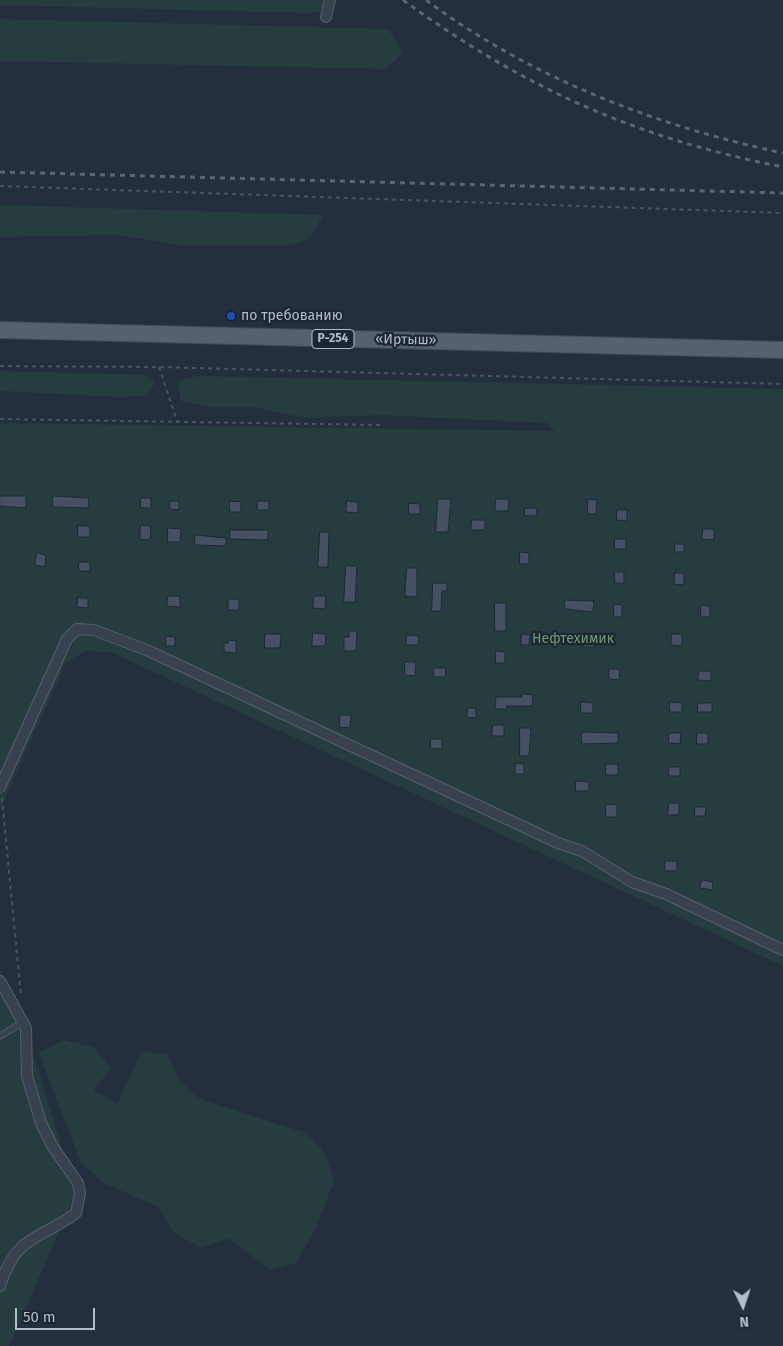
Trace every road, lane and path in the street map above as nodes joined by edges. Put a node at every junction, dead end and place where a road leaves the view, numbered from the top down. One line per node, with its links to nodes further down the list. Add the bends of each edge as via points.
1 (330, 0): 2 (street)
2 (326, 16)
3 (0, 186): 4 (path)
4 (783, 213)
5 (0, 330): 6 (main road, «Иртыш» / Р-254)
6 (783, 350)
7 (0, 366): 8 (path)
8 (159, 366): 9 (path); 11 (path)
9 (783, 384)
10 (0, 419): 11 (path)
11 (177, 422): 12 (path)
12 (383, 426)
13 (0, 786): 14 (street, via 67,639 77,629 94,630 149,651 558,843 582,851 632,882 666,894); 16 (path)
14 (783, 950)
15 (0, 981): 16 (street)
16 (23, 1021): 17 (lane); 18 (street, via 27,1040 26,1066 33,1098 46,1134 78,1183 80,1205 63,1224 24,1244 7,1267)
17 (0, 1036)
18 (0, 1286)

